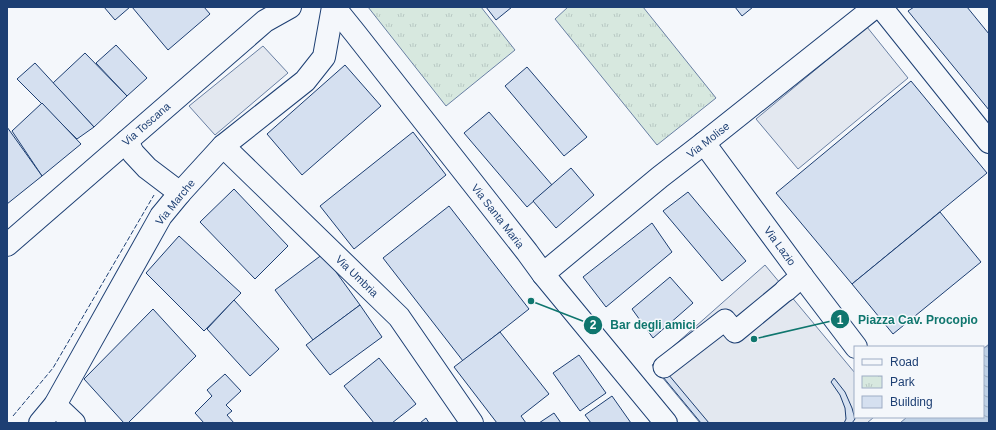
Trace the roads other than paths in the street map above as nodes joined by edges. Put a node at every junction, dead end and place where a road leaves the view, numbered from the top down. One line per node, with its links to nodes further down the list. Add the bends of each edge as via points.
1 (290, 7): 5 (street, Via Toscana, via 265,21)
2 (334, 7): 8 (street, Via Marche, via 324,57 305,80); 11 (street, Via Santa Maria)
3 (875, 7): 7 (street, Via Molise)
4 (882, 7): 6 (street)
5 (127, 141): 9 (street, via 147,168); 10 (street, Via Toscana)
6 (989, 142)
7 (704, 143): 11 (street, Via Molise); 12 (street, Via Lazio)
8 (223, 146): 9 (street, Via Marche); 18 (street, Via Umbria, via 399,317)
9 (180, 193): 15 (street, Via Marche, via 161,216)
10 (7, 245)
11 (542, 274): 19 (street, Via Santa Maria)
12 (794, 283): 13 (street, Via Lazio); 14 (street, via 736,332 725,320)
13 (855, 346)
14 (664, 367)
15 (54, 405): 16 (street, Via Marche); 17 (street)
16 (40, 423)
17 (74, 423)
18 (472, 423)
19 (666, 423)

